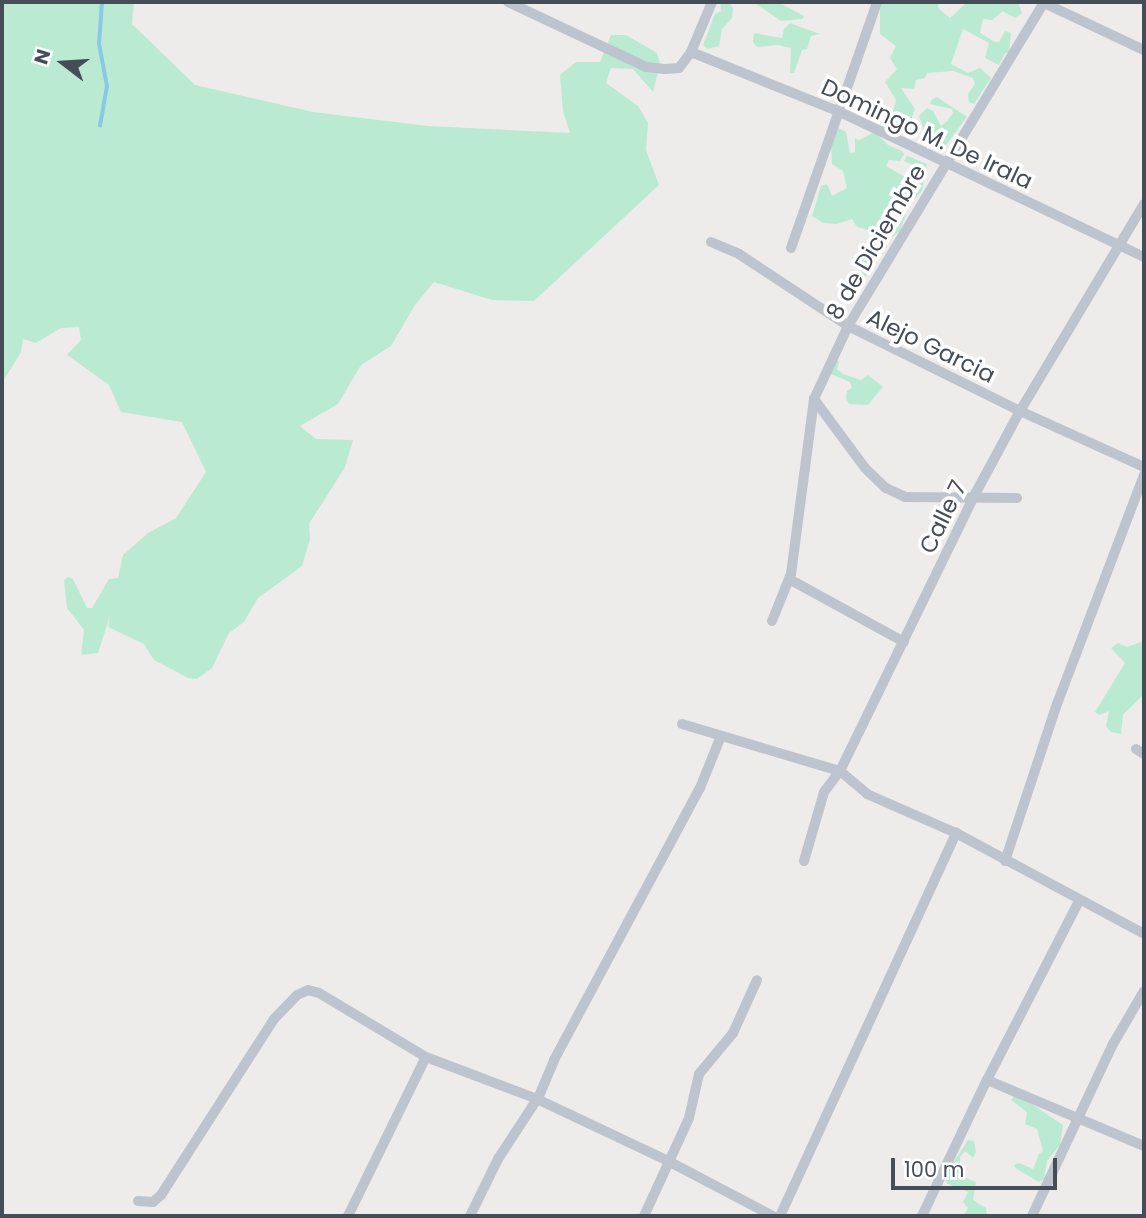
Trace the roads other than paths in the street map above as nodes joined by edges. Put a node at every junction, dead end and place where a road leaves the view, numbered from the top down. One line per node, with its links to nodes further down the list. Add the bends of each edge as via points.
1 (508, 2): 6 (street, via 646,67 679,68)
2 (712, 2): 6 (street)
3 (877, 2): 7 (street)
4 (1043, 2): 5 (street); 8 (street, 8 de Diciembre)
5 (1144, 51)
6 (691, 52): 7 (street, Domingo M. De Irala)
7 (840, 112): 8 (street, Domingo M. De Irala); 12 (street)
8 (945, 163): 11 (street, Domingo M. De Irala); 14 (street, 8 de Diciembre)
9 (1144, 204): 11 (street, Calle 7)
10 (710, 242): 14 (street, Alejo Garcia, via 739,254)
11 (1119, 244): 13 (street, Domingo M. De Irala); 16 (street, Calle 7)
12 (791, 248)
13 (1144, 257)
14 (848, 326): 15 (street, 8 de Diciembre); 16 (street, Alejo Garcia)
15 (814, 398): 19 (street, via 865,468 886,488 905,497); 21 (street, 8 de Diciembre)
16 (1020, 411): 17 (street, Alejo Garcia); 19 (street, Calle 7)
17 (1144, 467)
18 (1144, 475): 29 (street, via 1057,704)
19 (974, 496): 20 (street); 23 (street, Calle 7)
20 (1017, 498)
21 (789, 579): 22 (street, 8 de Diciembre); 23 (street)
22 (772, 621)
23 (904, 642): 26 (street, Calle 7)
24 (682, 724): 25 (street)
25 (721, 736): 26 (street); 36 (street, via 700,788 605,961)
26 (840, 771): 27 (street, via 867,794); 28 (street, Calle 7, via 820,803)
27 (956, 833): 29 (street); 45 (street)
28 (804, 861)
29 (1005, 861): 30 (street)
30 (1079, 901): 31 (street); 35 (street)
31 (1144, 934)
32 (757, 980): 39 (street, via 733,1033 699,1074 689,1118)
33 (1144, 991): 37 (street)
34 (426, 1057): 36 (street); 40 (street, via 319,993 308,990 297,995 274,1019 161,1195 153,1202); 41 (street)
35 (987, 1080): 37 (street); 46 (street)
36 (537, 1099): 39 (street); 42 (street, via 498,1159)
37 (1077, 1117): 38 (street); 47 (street)
38 (1144, 1146)
39 (670, 1162): 43 (street); 44 (street)
40 (138, 1201)
41 (348, 1216)
42 (470, 1216)
43 (644, 1216)
44 (773, 1216)
45 (780, 1216)
46 (922, 1216)
47 (1032, 1216)

